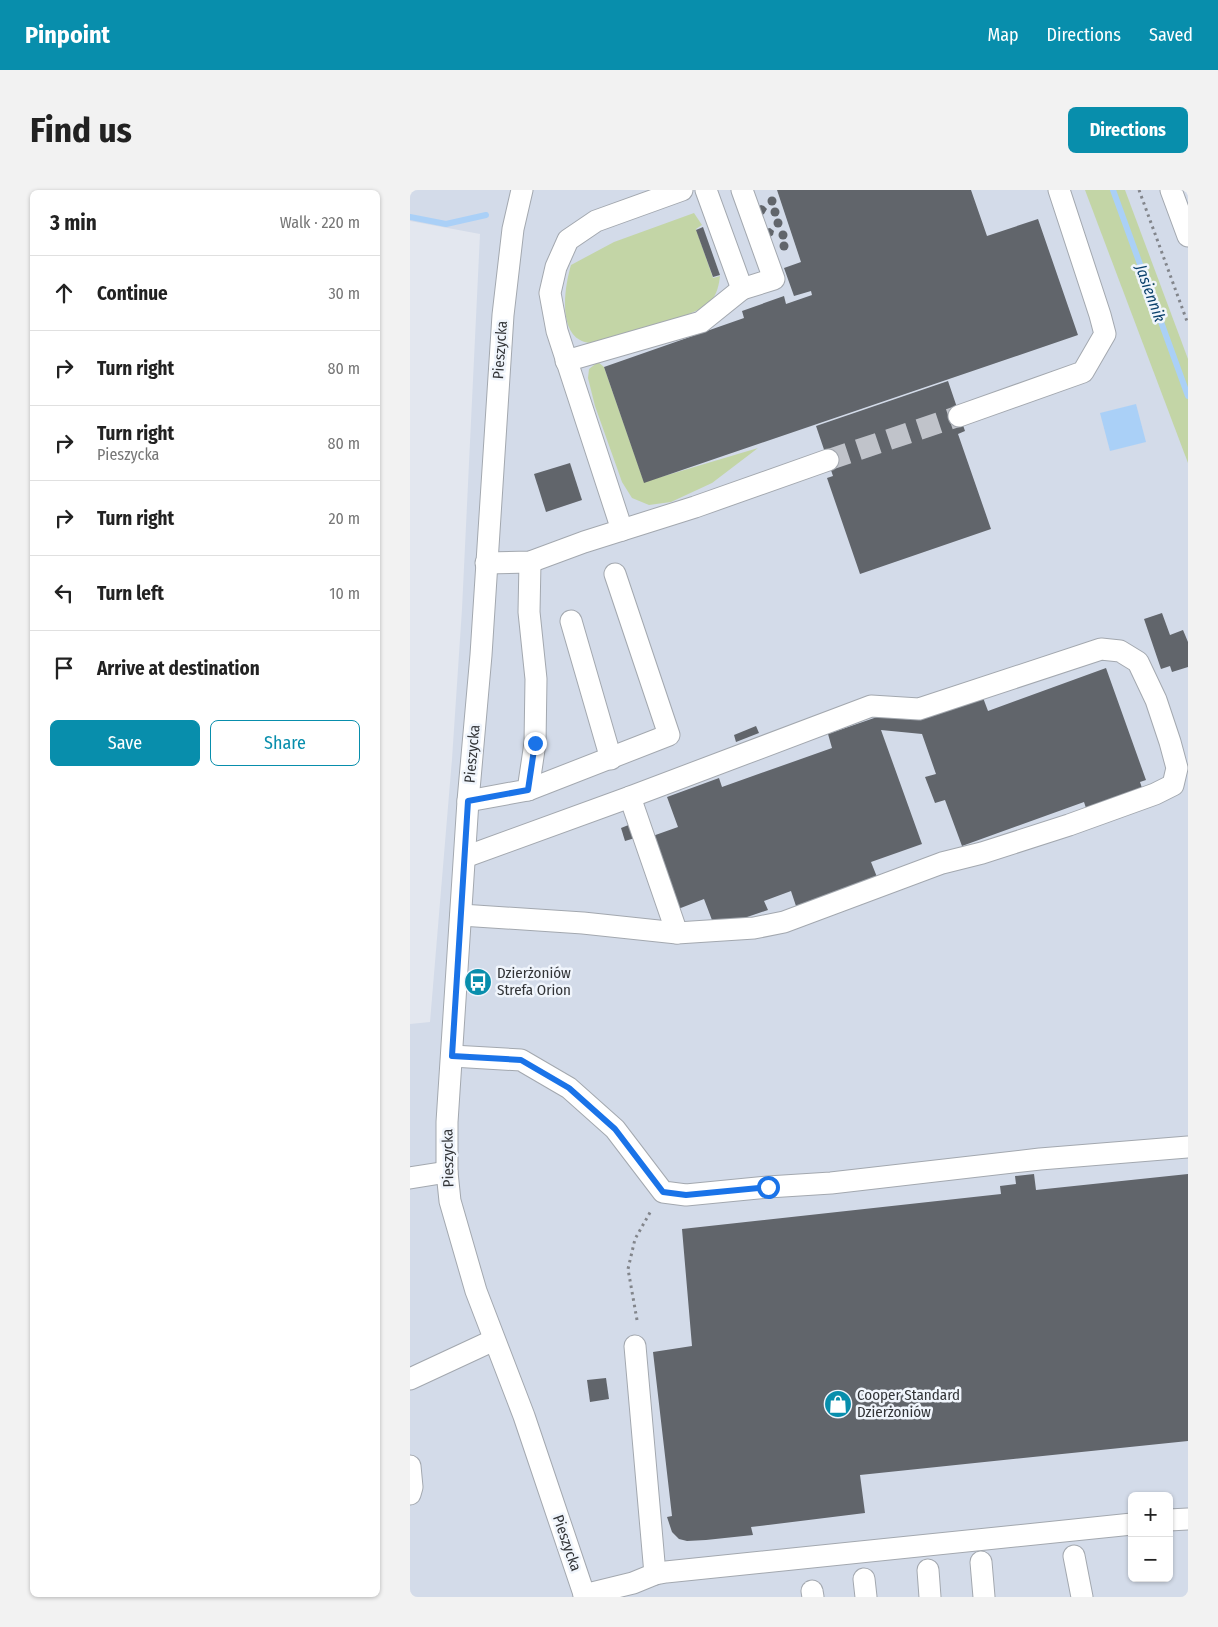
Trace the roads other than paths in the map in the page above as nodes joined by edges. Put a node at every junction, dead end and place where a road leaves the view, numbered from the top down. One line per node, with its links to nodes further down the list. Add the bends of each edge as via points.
1 (522, 190): 14 (street, Pieszycka, via 513,229 503,315)
2 (682, 190): 9 (street, via 596,221 568,240 556,267 550,293)
3 (706, 190): 8 (street)
4 (742, 190): 8 (street, via 774,279)
5 (1059, 190): 10 (street, via 1105,334 1083,372)
6 (1171, 190): 7 (street)
7 (1188, 236)
8 (742, 289): 9 (street, via 701,322)
9 (566, 361): 12 (street)
10 (959, 416)
11 (828, 460): 12 (street)
12 (622, 530): 13 (street)
13 (530, 562): 14 (street); 18 (street, via 529,612 536,679 535,743)
14 (486, 564): 20 (street, Pieszycka)
15 (615, 574): 17 (street, via 669,735)
16 (571, 621): 17 (street)
17 (611, 759): 18 (street)
18 (528, 790): 20 (street)
19 (630, 797): 21 (street); 23 (street); 23 (street, via 871,706 919,709 1101,649 1120,651 1138,662 1156,700 1177,768 1173,785 1155,794 999,848 942,863 784,922 754,928)
20 (468, 801): 21 (street, Pieszycka)
21 (465, 856): 22 (street, Pieszycka)
22 (461, 915): 23 (street); 24 (street, Pieszycka)
23 (677, 933)
24 (452, 1056): 25 (street, via 521,1060 569,1088 615,1129 663,1192 686,1195); 26 (street, Pieszycka)
25 (1188, 1147)
26 (447, 1172): 27 (street); 28 (street, Pieszycka, via 450,1200)
27 (410, 1178)
28 (494, 1340): 30 (street); 41 (street, Pieszycka, via 524,1416)
29 (635, 1346): 39 (street)
30 (410, 1379)
31 (410, 1466): 32 (street)
32 (410, 1494)
33 (1188, 1519): 34 (street)
34 (1173, 1520)
35 (1128, 1524): 39 (street)
36 (1074, 1556): 44 (street)
37 (981, 1562): 43 (street)
38 (928, 1570): 42 (street)
39 (655, 1574): 40 (street)
40 (640, 1590): 41 (street)
41 (585, 1596)
42 (930, 1597)
43 (984, 1597)
44 (1082, 1597)

